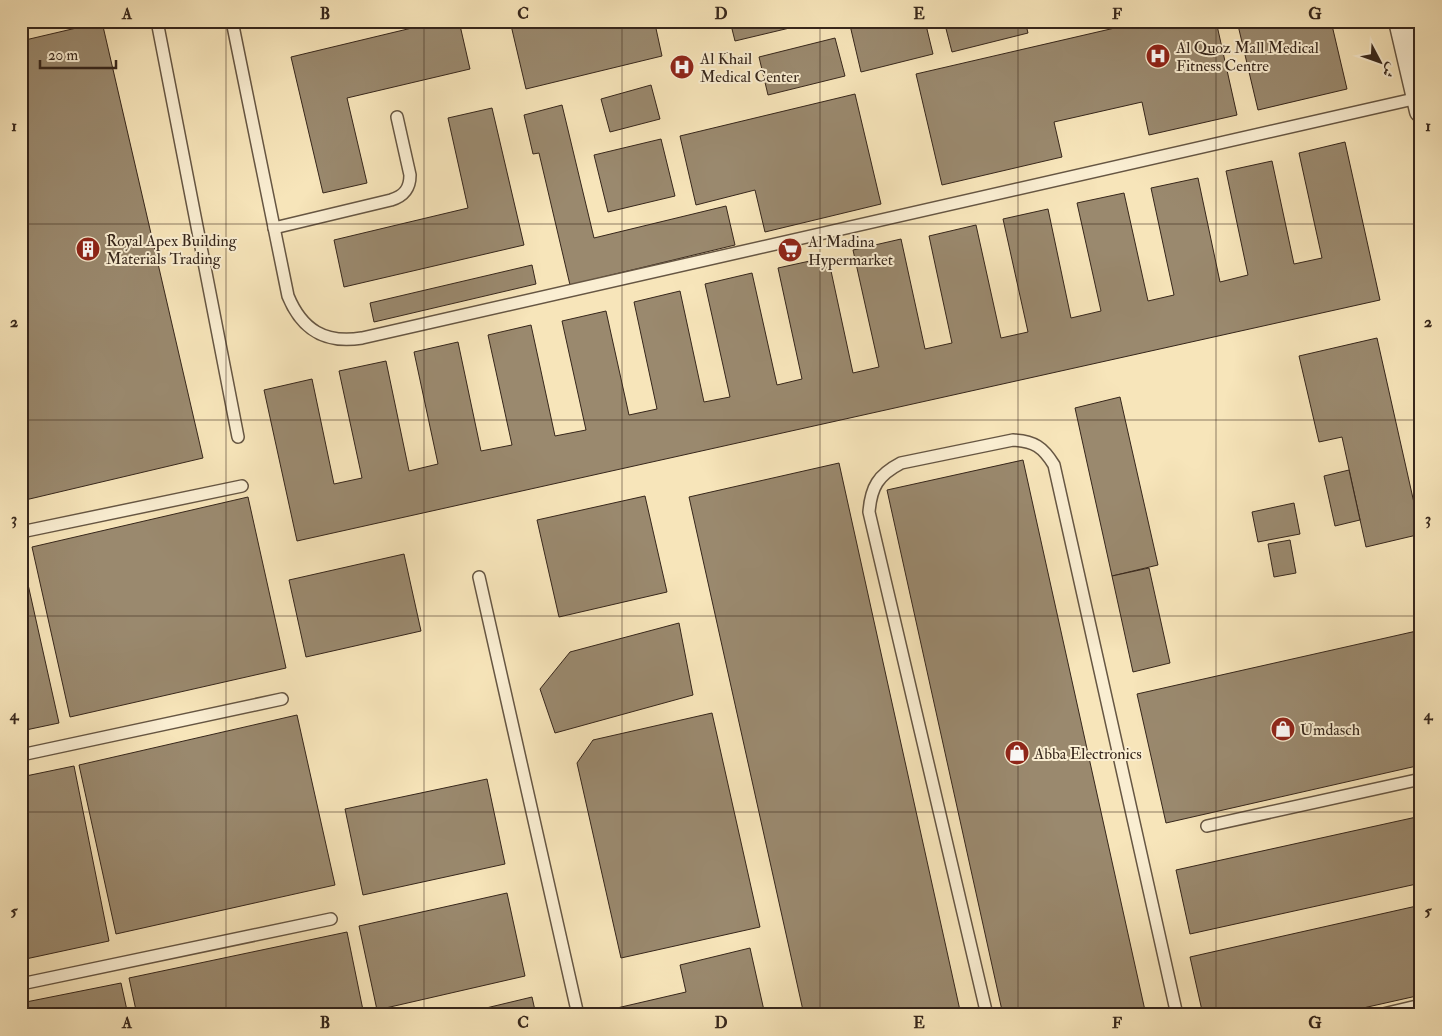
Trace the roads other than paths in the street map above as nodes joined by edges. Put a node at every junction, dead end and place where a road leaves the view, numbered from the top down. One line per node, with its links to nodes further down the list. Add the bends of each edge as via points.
1 (157, 21): 7 (lane)
2 (232, 21): 6 (lane)
3 (1400, 21): 4 (street)
4 (1419, 104): 6 (lane, via 348,340 322,335 300,320 288,296)
5 (396, 117): 6 (lane, via 410,175 404,194 391,200)
6 (274, 228)
7 (238, 437)
8 (242, 486): 9 (lane)
9 (21, 532)
10 (479, 577): 18 (lane)
11 (282, 699): 12 (lane)
12 (21, 755)
13 (1421, 779): 14 (lane)
14 (1207, 826)
15 (331, 919): 16 (lane)
16 (21, 984)
17 (1421, 1005): 21 (lane)
18 (578, 1015)
19 (987, 1015): 20 (lane, via 869,512 870,499 880,477 901,463 1013,440 1038,446 1054,465)
20 (1177, 1015)
21 (1378, 1015)

